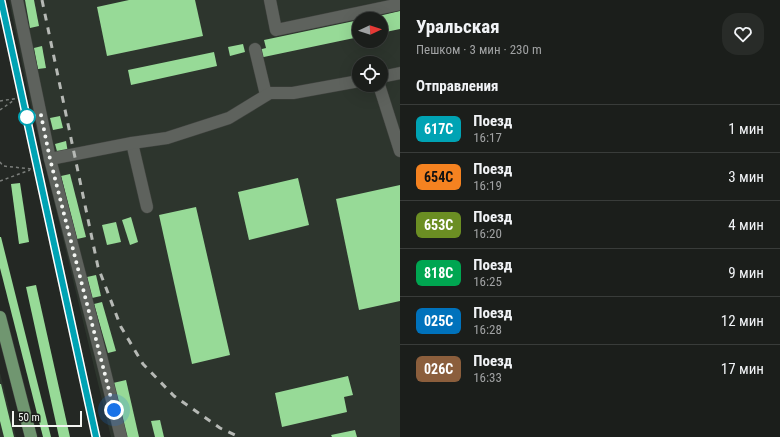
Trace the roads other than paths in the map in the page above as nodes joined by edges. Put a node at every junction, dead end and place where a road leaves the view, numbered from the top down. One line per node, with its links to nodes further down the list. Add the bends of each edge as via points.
1 (17, 0): 12 (street)
2 (270, 0): 3 (street, via 276,30)
3 (400, 4)
4 (255, 49): 9 (street)
5 (400, 73): 6 (street)
6 (388, 76)
7 (352, 82): 9 (street)
8 (381, 92): 11 (street)
9 (266, 95): 10 (street, via 229,118 167,138)
10 (132, 143): 12 (street); 13 (street)
11 (400, 151)
12 (50, 159): 18 (street)
13 (147, 207)
14 (0, 317): 17 (main road)
15 (0, 335): 16 (main road)
16 (27, 437)
17 (31, 437)
18 (121, 437)

